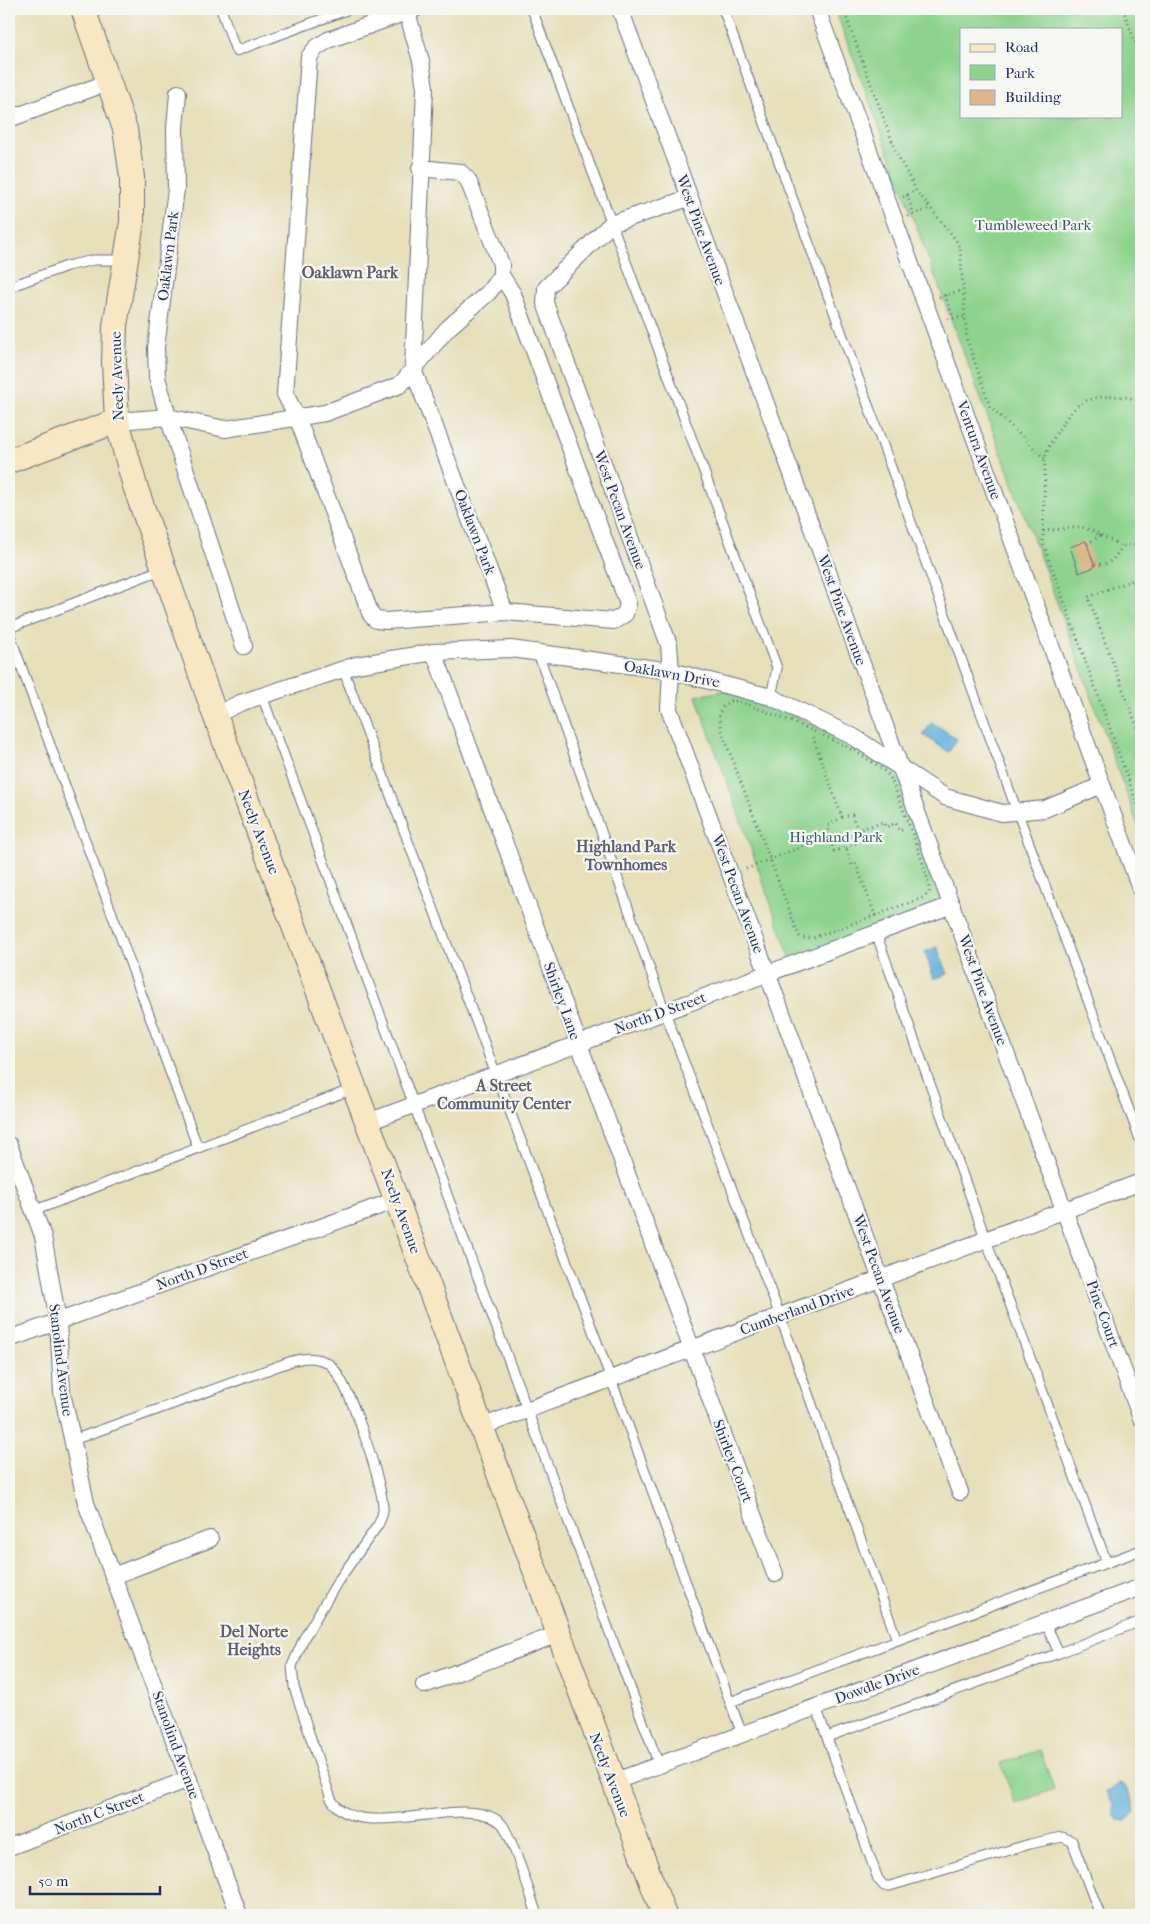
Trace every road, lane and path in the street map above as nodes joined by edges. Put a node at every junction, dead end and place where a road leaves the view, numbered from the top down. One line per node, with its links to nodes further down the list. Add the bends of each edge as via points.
1 (83, 9): 12 (street, Neely Avenue)
2 (221, 9): 3 (lane, via 236,51)
3 (349, 9)
4 (532, 9): 19 (lane)
5 (620, 9): 17 (street, West Pine Avenue)
6 (723, 9): 57 (lane)
7 (817, 9): 25 (street, Ventura Avenue)
8 (843, 9): 23 (path, via 897,154 916,190 960,249)
9 (1123, 9): 11 (path)
10 (411, 10): 15 (street, Oaklawn Park, via 425,88); 29 (street, via 328,40 309,57 285,394)
11 (1141, 58)
12 (109, 82): 14 (street); 20 (street, Neely Avenue, via 125,129 132,177 132,222)
13 (178, 93): 30 (street, Oaklawn Park, via 176,190 156,348 157,377)
14 (9, 119)
15 (420, 168): 21 (street, via 460,172 468,180 501,264); 27 (street, Oaklawn Park)
16 (907, 195): 18 (path)
17 (689, 198): 19 (street); 55 (street, West Pine Avenue)
18 (914, 214)
19 (611, 224): 49 (street, West Pecan Avenue, via 544,292 545,303 669,645); 51 (lane, via 777,668)
20 (126, 260): 22 (lane, via 94,260 67,266); 31 (street, Neely Avenue, via 115,326)
21 (500, 275): 27 (street, via 489,292 447,329); 42 (street, via 513,294 628,604 626,614 614,621)
22 (9, 287)
23 (963, 290): 24 (path); 32 (path, via 966,340 990,406)
24 (945, 295): 25 (path); 26 (path)
25 (925, 302): 56 (street, Ventura Avenue)
26 (953, 317)
27 (413, 369): 29 (street, via 400,385 324,413); 42 (street, Oaklawn Park)
28 (1141, 401): 32 (path, via 1125,396 1082,402 1067,418 1047,449)
29 (298, 417): 30 (street, via 225,429); 42 (street, via 371,615 376,620)
30 (168, 418): 31 (street); 45 (street, Oaklawn Park)
31 (117, 421): 33 (street); 40 (street, Neely Avenue, via 134,486)
32 (1045, 459): 34 (path)
33 (9, 461)
34 (1043, 531): 35 (path, via 1081,527); 58 (path, via 1043,544)
35 (1101, 535): 36 (path); 38 (path)
36 (1087, 544)
37 (1141, 544): 38 (path)
38 (1122, 546): 39 (path, via 1108,563)
39 (1095, 564)
40 (163, 569): 43 (lane); 52 (street, Neely Avenue)
41 (1141, 577): 54 (path, via 1088,597)
42 (505, 612)
43 (9, 628)
44 (9, 633): 79 (lane)
45 (244, 646)
46 (434, 652): 47 (street, Oaklawn Drive, via 511,649); 48 (street, Oaklawn Drive, via 356,664); 72 (street, Shirley Lane)
47 (538, 653): 49 (street, Oaklawn Drive); 71 (lane)
48 (344, 669): 50 (street, Oaklawn Drive); 73 (lane)
49 (671, 671): 51 (street, Oaklawn Drive); 65 (street, West Pecan Avenue, via 669,709)
50 (262, 696): 52 (street, Oaklawn Drive); 75 (lane)
51 (771, 697): 53 (street, Oaklawn Drive)
52 (215, 714): 74 (street, Neely Avenue)
53 (812, 724): 55 (street, Oaklawn Drive, via 854,737); 59 (path); 60 (path, via 884,769); 64 (path, via 738,701 727,703 719,711 722,732)
54 (1141, 736)
55 (901, 769): 57 (street, Oaklawn Drive, via 945,797 1002,813); 60 (street, West Pine Avenue)
56 (1102, 785): 57 (street, Oaklawn Drive, via 1045,809); 66 (street, Ventura Avenue)
57 (1017, 811): 77 (lane)
58 (1141, 815)
59 (842, 817): 61 (path, via 852,815); 62 (path, via 828,826)
60 (915, 825): 61 (path, via 899,831 896,823 886,827 883,822); 67 (street, West Pine Avenue); 68 (path, via 930,890 922,898)
61 (858, 830): 63 (path, via 859,842)
62 (829, 836): 63 (path, via 834,851); 64 (path)
63 (846, 848): 68 (path, via 852,865 856,864)
64 (771, 859): 65 (path); 68 (path, via 796,930 802,938 813,938)
65 (731, 875): 70 (street, West Pecan Avenue)
66 (1141, 891)
67 (952, 906): 69 (street, North D Street); 83 (street, West Pine Avenue)
68 (875, 916): 69 (path)
69 (878, 933): 70 (street, North D Street); 84 (lane)
70 (768, 974): 71 (street, North D Street); 85 (street, West Pecan Avenue)
71 (665, 1012): 72 (street, North D Street); 86 (lane)
72 (578, 1043): 73 (street, North D Street); 89 (street, Shirley Lane)
73 (497, 1074): 75 (street, North D Street); 90 (lane)
74 (355, 1088): 76 (street, Neely Avenue); 79 (lane)
75 (414, 1104): 76 (street, North D Street); 91 (lane)
76 (368, 1122): 81 (street, Neely Avenue)
77 (1141, 1142)
78 (9, 1144): 82 (street, Stanolind Avenue)
79 (198, 1148): 82 (lane)
80 (1141, 1182): 83 (street, Cumberland Drive)
81 (396, 1200): 87 (street, North D Street); 93 (street, Neely Avenue)
82 (33, 1211): 87 (street, Stanolind Avenue, via 43,1236)
83 (1065, 1211): 84 (street, Cumberland Drive); 92 (street, Pine Court)
84 (986, 1240): 85 (street, Cumberland Drive); 98 (lane)
85 (881, 1280): 86 (street, Cumberland Drive); 95 (street, West Pecan Avenue)
86 (780, 1316): 89 (street, Cumberland Drive); 105 (lane)
87 (58, 1322): 88 (street, North D Street); 94 (street, Stanolind Avenue, via 62,1392)
88 (9, 1339)
89 (691, 1349): 90 (street, Cumberland Drive); 99 (street, Shirley Court)
90 (611, 1379): 91 (street, Cumberland Drive); 108 (lane)
91 (527, 1410): 93 (street, Cumberland Drive); 112 (lane)
92 (1141, 1418)
93 (482, 1427): 104 (street, Neely Avenue)
94 (72, 1440): 100 (street, Stanolind Avenue, via 86,1503); 117 (lane, via 292,1360 311,1357 329,1364 343,1382 356,1413 381,1488 383,1508 378,1525 338,1581 292,1666 294,1687 332,1799 341,1812 359,1818 453,1813 495,1818 506,1829)
95 (960, 1492)
96 (210, 1539): 100 (street)
97 (1141, 1550): 98 (lane)
98 (1107, 1563): 105 (lane)
99 (775, 1574)
100 (113, 1576): 113 (street, Stanolind Avenue)
101 (1141, 1587): 102 (street, Dowdle Drive)
102 (1046, 1622): 106 (lane); 109 (street, Dowdle Drive)
103 (1141, 1622): 106 (lane)
104 (558, 1634): 107 (street); 114 (street, Neely Avenue)
105 (897, 1640): 108 (lane)
106 (1058, 1653): 111 (lane)
107 (424, 1685)
108 (730, 1702): 110 (lane)
109 (816, 1707): 110 (street, Dowdle Drive); 111 (lane)
110 (742, 1734): 112 (street, Dowdle Drive)
111 (827, 1737): 119 (lane, via 878,1879 884,1886 1062,1837 1072,1841 1079,1854)
112 (659, 1765): 114 (street, Dowdle Drive)
113 (189, 1779): 115 (street, North C Street); 116 (street, Stanolind Avenue)
114 (613, 1782): 118 (street, Neely Avenue)
115 (9, 1847)
116 (239, 1915)
117 (538, 1915)
118 (664, 1915)
119 (1100, 1915)

